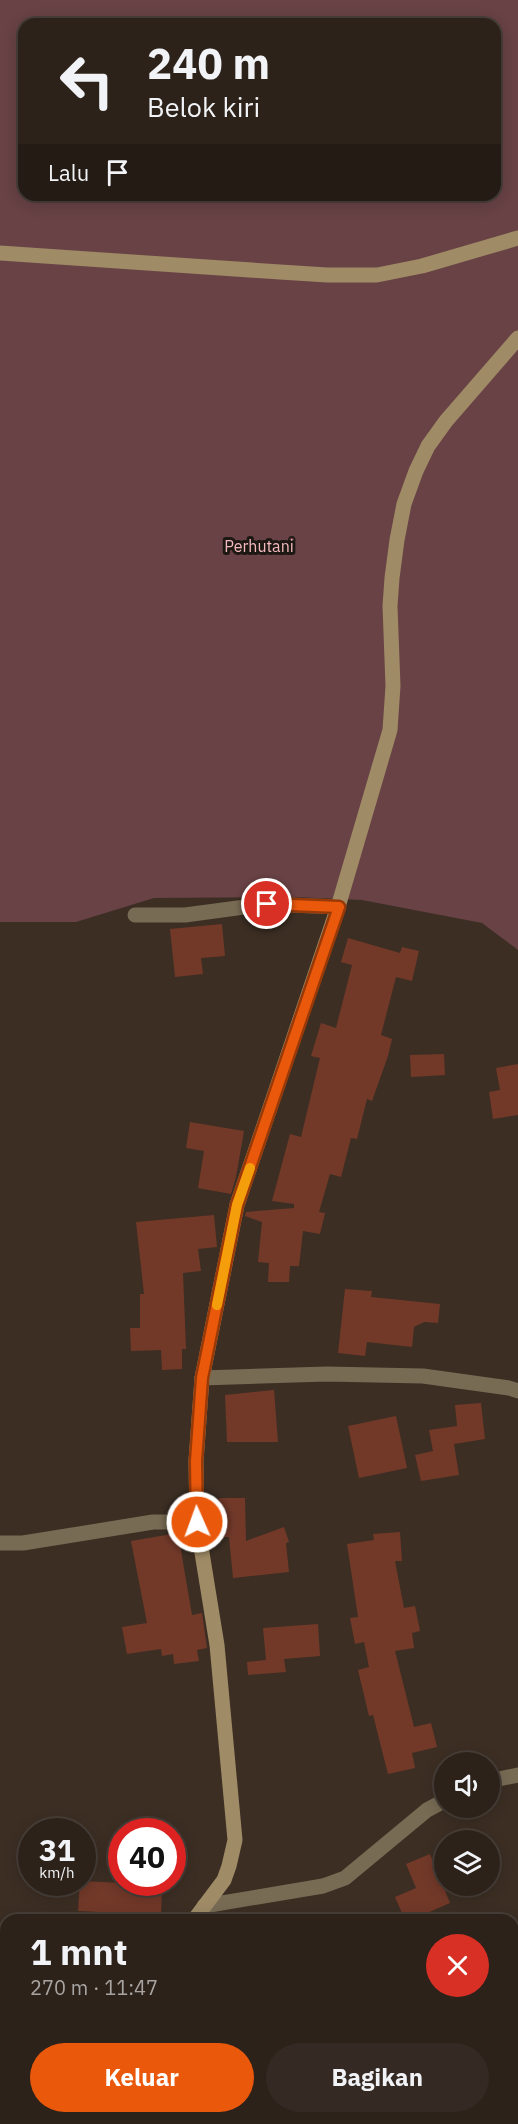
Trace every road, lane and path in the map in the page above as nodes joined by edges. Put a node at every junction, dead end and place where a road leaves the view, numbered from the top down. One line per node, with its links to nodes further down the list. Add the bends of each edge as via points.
1 (518, 238): 2 (street, via 377,275 280,273)
2 (0, 253)
3 (518, 338): 4 (street, via 428,446 404,504 392,578 390,730)
4 (339, 907): 5 (street, via 267,904 184,915); 6 (street, via 237,1205)
5 (135, 915)
6 (202, 1378): 7 (street, via 423,1376); 8 (street, via 196,1461)
7 (518, 1391)
8 (197, 1522): 9 (street, via 153,1522 23,1543); 13 (street, via 217,1645 234,1840 224,1880)
9 (0, 1543)
10 (518, 1775): 11 (street)
11 (500, 1779)
12 (434, 1806): 13 (street, via 345,1878 322,1886)
13 (204, 1906): 14 (street)
14 (198, 1914)

